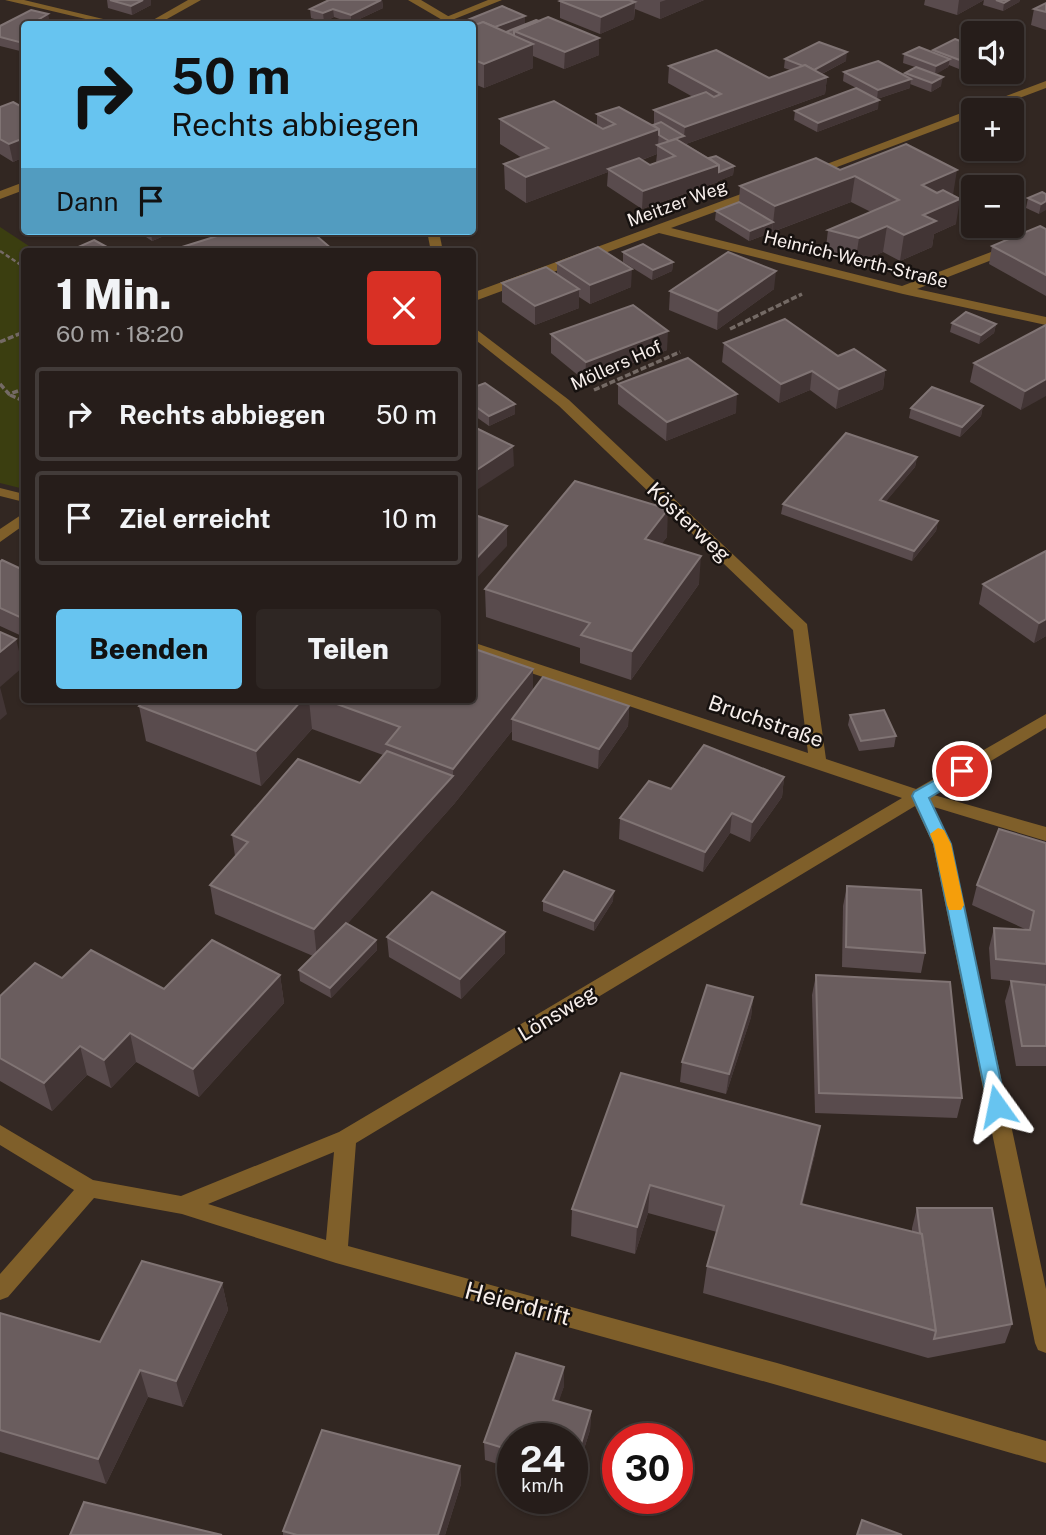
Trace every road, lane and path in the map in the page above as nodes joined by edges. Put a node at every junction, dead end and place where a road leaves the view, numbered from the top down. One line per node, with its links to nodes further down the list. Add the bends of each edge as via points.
1 (10, 0): 5 (street)
2 (196, 0): 8 (street)
3 (413, 0): 6 (street)
4 (498, 0): 6 (street)
5 (35, 2): 7 (street)
6 (448, 19): 9 (street)
7 (108, 21)
8 (156, 21)
9 (442, 21)
10 (1046, 84): 11 (street)
11 (1009, 98)
12 (961, 116): 13 (street)
13 (790, 180)
14 (777, 185): 17 (street, Meitzer Weg)
15 (21, 187): 16 (street)
16 (0, 195)
17 (659, 229): 21 (street, Heinrich-Werth-Straße); 23 (street, Meitzer Weg)
18 (1046, 235): 22 (street)
19 (0, 251): 20 (path)
20 (21, 265)
21 (833, 272): 22 (street, Heinrich-Werth-Straße); 25 (path, via 821,284)
22 (903, 290): 24 (street, Heinrich-Werth-Straße)
23 (476, 297)
24 (1046, 321)
25 (730, 329)
26 (21, 333): 28 (path)
27 (476, 333): 34 (street, Kösterweg)
28 (0, 342)
29 (680, 352): 34 (path, Möllers Hof)
30 (0, 384): 32 (path)
31 (21, 390): 32 (path)
32 (9, 394): 33 (path)
33 (21, 400)
34 (564, 403): 41 (street, Kösterweg, via 801,628)
35 (0, 492): 36 (street)
36 (21, 497)
37 (21, 520): 38 (street)
38 (0, 537)
39 (476, 648): 41 (street, Bruchstraße)
40 (1046, 720): 42 (street, Lönsweg)
41 (818, 762): 42 (street, Bruchstraße)
42 (920, 796): 43 (street, Bruchstraße); 45 (street, Lönsweg); 50 (street, via 942,844)
43 (1046, 834)
44 (0, 1134): 46 (street, Heierdrift)
45 (346, 1138): 47 (street, Lönsweg); 48 (street)
46 (89, 1188): 47 (street, Heierdrift); 49 (street)
47 (182, 1205): 48 (street, Heierdrift)
48 (336, 1253): 51 (street, Heierdrift)
49 (0, 1290)
50 (1046, 1343)
51 (1046, 1452)

